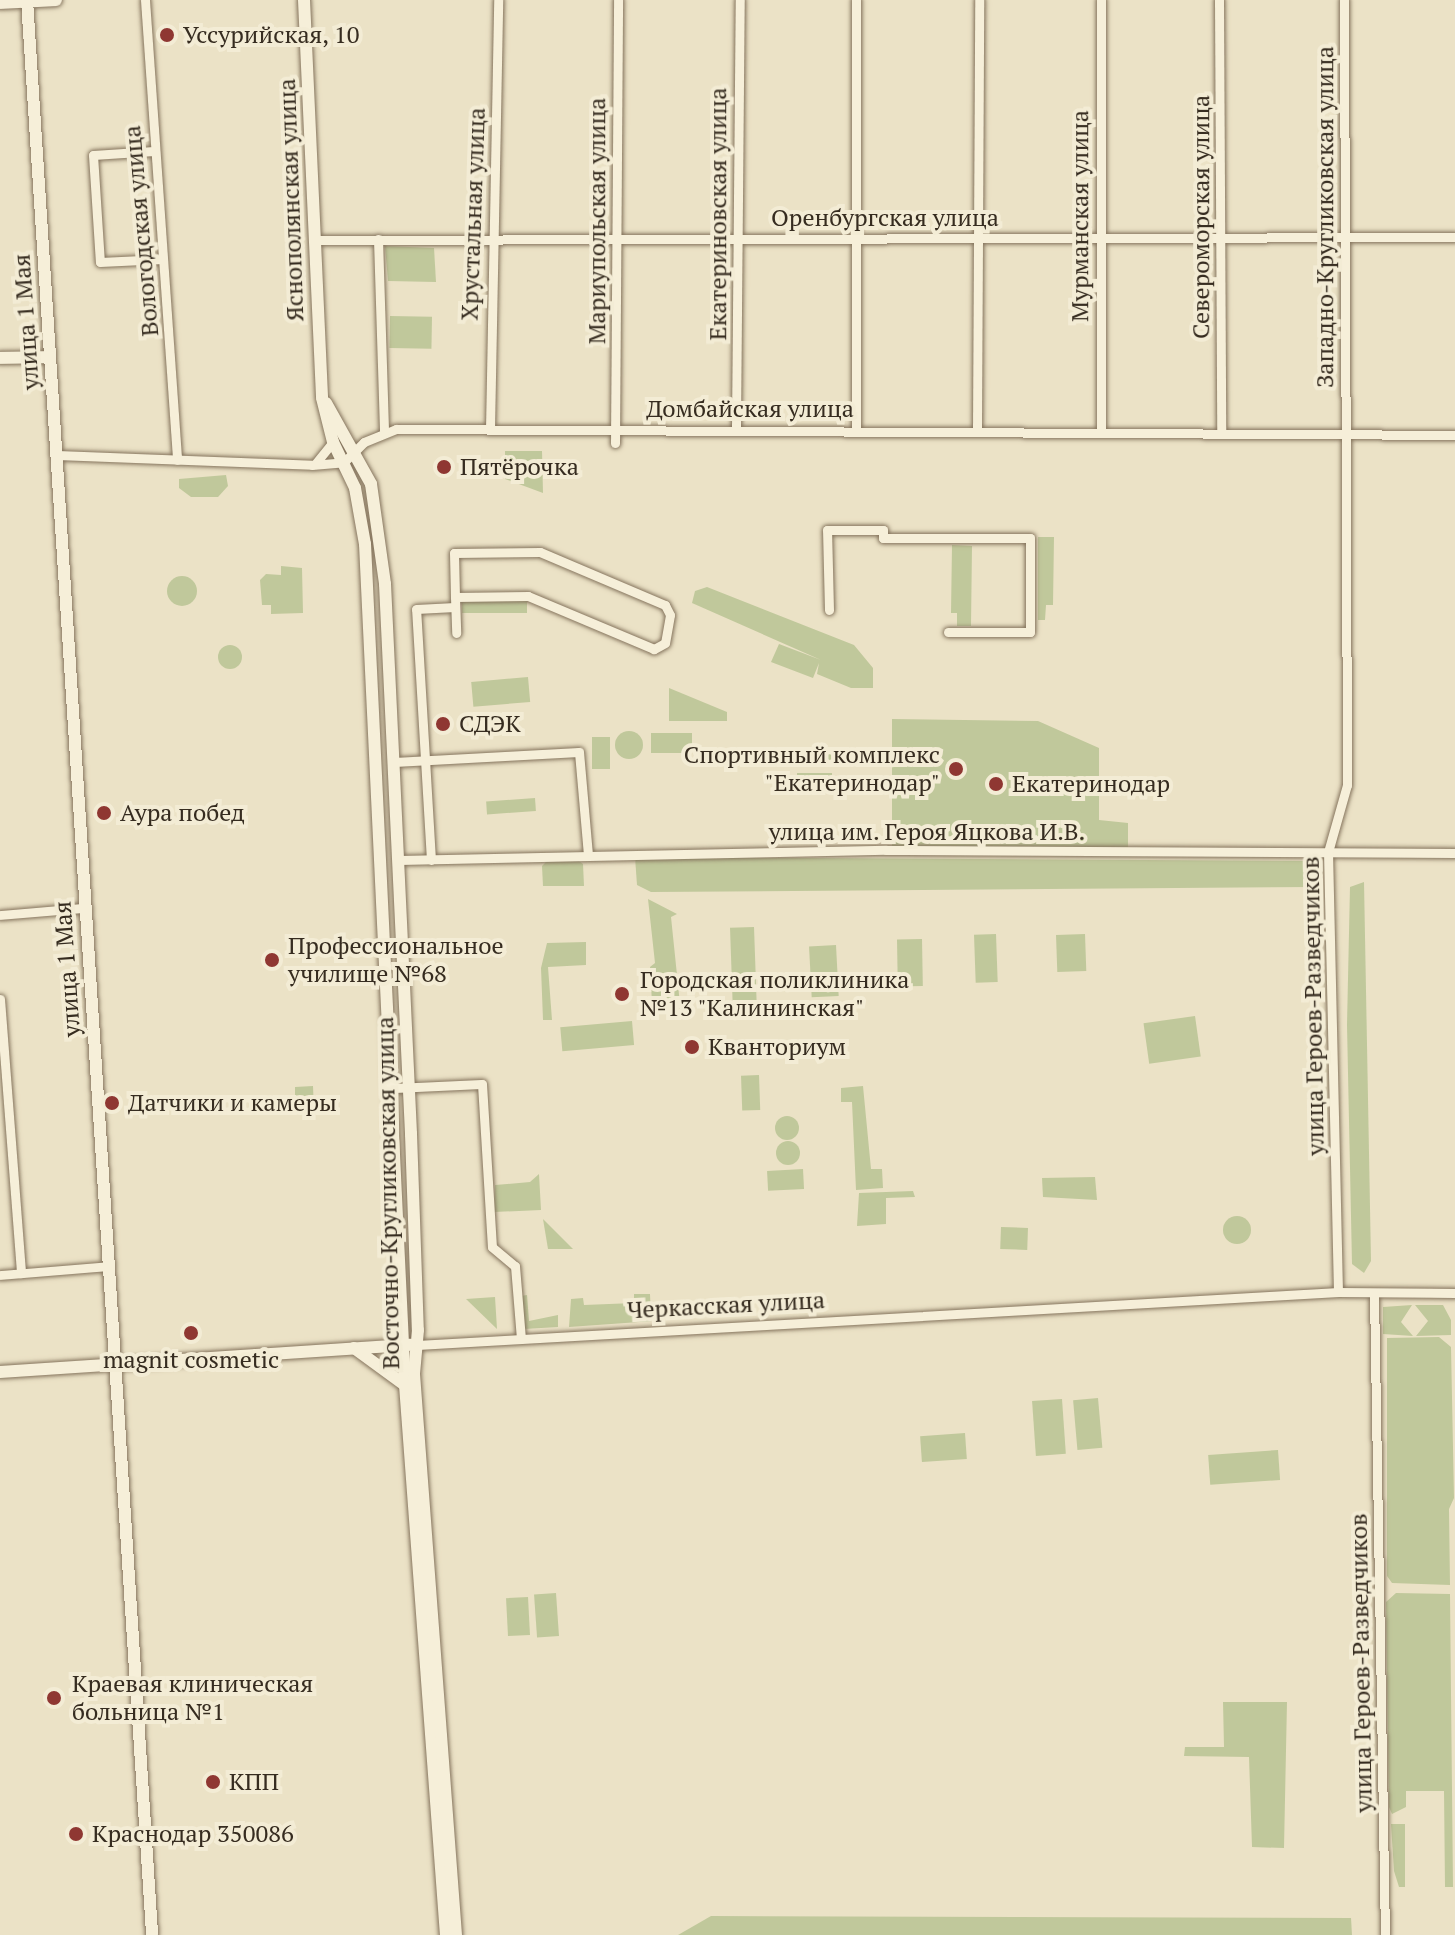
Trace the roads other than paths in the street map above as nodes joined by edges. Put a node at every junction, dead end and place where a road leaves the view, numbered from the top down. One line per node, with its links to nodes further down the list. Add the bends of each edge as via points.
1 (56, 0): 12 (street)
2 (145, 0): 14 (street, Вологодская улица)
3 (304, 0): 25 (street, Яснополянская улица)
4 (498, 0): 24 (street, Хрустальная улица)
5 (618, 0): 18 (street, Мариупольская улица)
6 (740, 0): 19 (street, Екатериновская улица)
7 (856, 0): 20 (street)
8 (979, 0): 21 (street)
9 (1101, 0): 22 (street, Мурманская улица)
10 (1219, 0): 15 (street, Североморская улица)
11 (1344, 0): 16 (street, Западно-Кругликовская улица)
12 (27, 1): 13 (street); 27 (street, улица 1 Мая)
13 (0, 3)
14 (154, 151): 26 (street, Вологодская улица); 26 (street, via 93,155 100,262)
15 (1222, 237): 16 (street, Оренбургская улица); 22 (street, Оренбургская улица); 37 (street, Североморская улица)
16 (1345, 237): 17 (street, Оренбургская улица); 38 (street, Западно-Кругликовская улица)
17 (1455, 237)
18 (617, 238): 19 (street, Оренбургская улица); 24 (street, Оренбургская улица); 32 (street, Мариупольская улица)
19 (738, 238): 20 (street, Оренбургская улица); 30 (street, Екатериновская улица)
20 (857, 238): 21 (street, Оренбургская улица); 33 (street)
21 (977, 238): 22 (street, Оренбургская улица); 34 (street)
22 (1099, 238): 36 (street, Мурманская улица)
23 (378, 239): 24 (street, Оренбургская улица); 25 (street, Оренбургская улица); 35 (street)
24 (494, 239): 31 (street, Хрустальная улица)
25 (315, 240): 29 (street, Яснополянская улица)
26 (163, 259): 44 (street, Вологодская улица)
27 (50, 357): 28 (street); 43 (street, улица 1 Мая)
28 (0, 358)
29 (322, 398): 40 (street, Яснополянская улица); 42 (street, Восточно-Кругликовская улица)
30 (736, 428): 32 (street, Домбайская улица); 33 (street, Домбайская улица)
31 (490, 429): 32 (street, Домбайская улица); 35 (street, Домбайская улица)
32 (616, 429): 41 (street, Мариупольская улица)
33 (856, 430): 34 (street, Домбайская улица)
34 (977, 431): 36 (street, Домбайская улица)
35 (384, 432): 42 (street, via 364,442)
36 (1101, 433): 37 (street, Домбайская улица)
37 (1221, 434): 38 (street, Домбайская улица)
38 (1348, 434): 39 (street, Домбайская улица); 55 (street, улица Героев-Разведчиков, via 1347,785)
39 (1455, 435)
40 (333, 442): 45 (street, Восточно-Кругликовская улица); 46 (street, via 323,460)
41 (615, 443)
42 (357, 454): 45 (street); 47 (street, Восточно-Кругликовская улица, via 371,484)
43 (57, 455): 44 (street); 60 (street, улица 1 Мая)
44 (177, 460): 46 (street)
45 (344, 462): 46 (street); 48 (street, Восточно-Кругликовская улица, via 359,504)
46 (312, 465)
47 (381, 543): 48 (street); 54 (street, Восточно-Кругликовская улица)
48 (365, 544): 63 (street, Восточно-Кругликовская улица)
49 (455, 602): 49 (street, via 528,596 654,649 668,636 665,605 540,552 454,553); 52 (street); 53 (street, via 416,609)
50 (829, 610): 51 (street, via 827,530 883,530 883,538 1030,538 1030,632)
51 (948, 632)
52 (456, 633)
53 (426, 761): 54 (street); 57 (street, via 579,752); 59 (street)
54 (394, 762): 58 (street, Восточно-Кругликовская улица)
55 (1328, 852): 56 (street, улица им. Героя Яцкова И.В.); 57 (street, улица им. Героя Яцкова И.В.); 68 (street, улица Героев-Разведчиков)
56 (1455, 853)
57 (588, 855): 59 (street, улица им. Героя Яцкова И.В.)
58 (399, 860): 59 (street, улица им. Героя Яцкова И.В.); 64 (street, Восточно-Кругликовская улица)
59 (431, 860)
60 (84, 908): 61 (street); 65 (street, улица 1 Мая)
61 (0, 915)
62 (0, 999): 66 (street)
63 (394, 1088): 64 (street); 72 (street, Восточно-Кругликовская улица)
64 (409, 1088): 71 (street, via 482,1084 492,1247 515,1266); 72 (street, Восточно-Кругликовская улица)
65 (110, 1266): 66 (street); 74 (street, улица 1 Мая)
66 (21, 1273): 67 (street)
67 (0, 1275)
68 (1338, 1292): 70 (street, Черкасская улица); 71 (street, Черкасская улица)
69 (1455, 1293): 70 (street, Черкасская улица)
70 (1374, 1294): 80 (street, улица Героев-Разведчиков)
71 (521, 1339): 72 (street, Черкасская улица)
72 (410, 1345): 73 (street, Черкасская улица); 76 (street, Восточно-Кругликовская улица); 79 (street, Восточно-Кругликовская улица)
73 (354, 1348): 74 (street, Черкасская улица); 76 (street)
74 (115, 1363): 75 (street, Черкасская улица); 77 (street, улица 1 Мая)
75 (0, 1372)
76 (405, 1385): 78 (street, Восточно-Кругликовская улица)
77 (152, 1935)
78 (446, 1935)
79 (456, 1935)
80 (1385, 1935)

